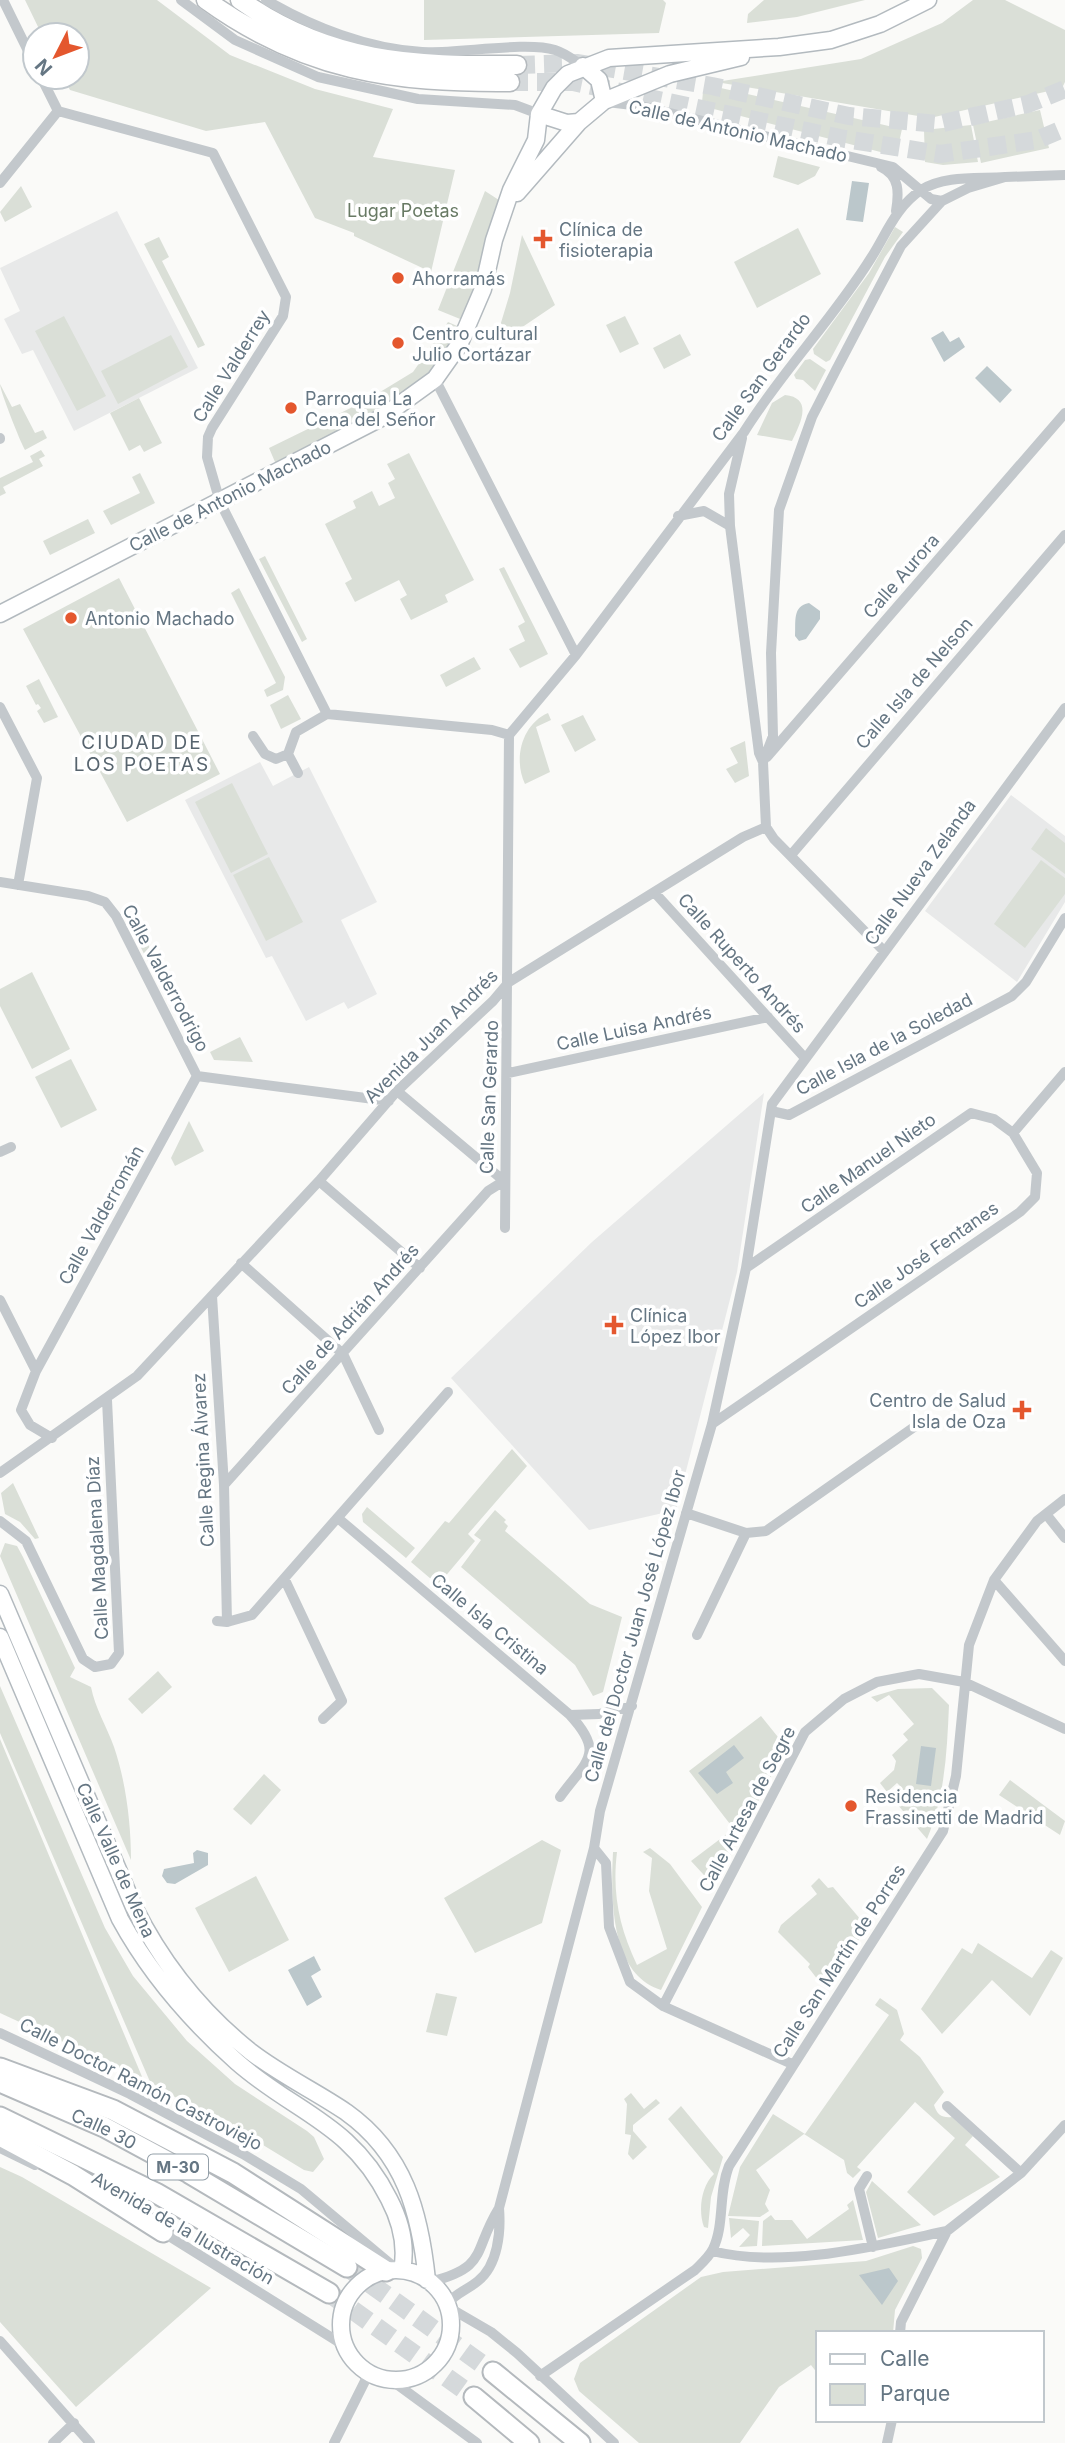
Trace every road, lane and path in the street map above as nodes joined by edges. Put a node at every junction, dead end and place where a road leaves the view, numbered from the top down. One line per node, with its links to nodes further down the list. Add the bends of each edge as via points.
1 (3, 0): 7 (street)
2 (181, 0): 15 (street, via 236,40 318,77 418,99 515,104)
3 (206, 0): 11 (main road, via 273,41 354,70 418,81)
4 (240, 0): 9 (main road, via 285,27 386,60)
5 (267, 0): 10 (street, via 297,18 360,41 419,52 555,50)
6 (928, 0): 8 (main road, Calle de Antonio Machado, via 880,24 831,40)
7 (21, 37)
8 (779, 47): 10 (main road, Calle de Antonio Machado, via 625,56); 13 (main road, Calle de Antonio Machado, via 670,74)
9 (517, 65)
10 (583, 66): 13 (main road, Calle de Antonio Machado, via 599,80); 15 (main road, Calle de Antonio Machado, via 554,88)
11 (510, 82)
12 (48, 91): 14 (street)
13 (604, 101): 16 (main road, Calle de Antonio Machado); 17 (street, Calle de Antonio Machado)
14 (58, 111): 20 (street); 28 (street, Calle Valderrey, via 214,153 287,303 208,437 206,457)
15 (539, 114): 16 (main road); 23 (main road, Calle de Antonio Machado, via 536,140)
16 (579, 122): 23 (main road, Calle de Antonio Machado)
17 (872, 163): 21 (street, Calle de Antonio Machado, via 893,167); 24 (street, Calle de Antonio Machado, via 889,171 897,182)
18 (1065, 175): 19 (street)
19 (1005, 177): 21 (street, Calle San Gerardo, via 941,181); 22 (street)
20 (0, 183)
21 (921, 191): 22 (street, Calle de Antonio Machado); 24 (street, Calle San Gerardo)
22 (942, 201): 40 (street, via 901,246 812,417 788,478 776,542 773,736)
23 (506, 205): 25 (main road, Calle de Antonio Machado, via 474,314 460,345)
24 (896, 211): 27 (street, Calle San Gerardo, via 871,258)
25 (435, 379): 28 (main road, Calle de Antonio Machado, via 382,418); 33 (street)
26 (1065, 413): 40 (street, Calle Aurora)
27 (744, 432): 29 (street, Calle San Gerardo); 30 (street, via 729,494)
28 (220, 502): 32 (main road, Calle de Antonio Machado); 36 (street, Calle Valderrey)
29 (678, 516): 30 (street, via 704,512); 33 (street, Calle San Gerardo)
30 (730, 526): 40 (street)
31 (1065, 535): 43 (street, Calle Isla de Nelson)
32 (0, 614)
33 (576, 654): 37 (street, Calle San Gerardo)
34 (0, 707): 45 (street, via 37,778)
35 (1065, 708): 48 (street, Calle Nueva Zelanda)
36 (327, 714): 37 (street); 39 (street, via 296,732)
37 (512, 733): 49 (street, Calle San Gerardo)
38 (256, 741): 39 (street, via 276,759)
39 (288, 754): 41 (street)
40 (763, 762): 42 (street)
41 (298, 773)
42 (766, 827): 43 (street); 46 (street, Avenida Juan Andrés)
43 (791, 855): 48 (street)
44 (0, 883): 45 (street, Calle Valderrodrigo)
45 (18, 884): 54 (street, Calle Valderrodrigo, via 105,902)
46 (655, 893): 49 (street, Avenida Juan Andrés); 50 (street, Calle Ruperto Andrés)
47 (1065, 918): 57 (street, Calle Isla de la Soledad, via 1026,982 1012,996 789,1115)
48 (884, 951): 51 (street, Calle Nueva Zelanda)
49 (509, 982): 53 (street, Calle San Gerardo); 55 (street, Avenida Juan Andrés)
50 (768, 1017): 51 (street, Calle Ruperto Andrés); 53 (street, Calle Luisa Andrés)
51 (804, 1057): 57 (street, Calle del Doctor Juan José López Ibor)
52 (1065, 1072): 58 (street)
53 (509, 1073): 60 (street, Calle San Gerardo)
54 (197, 1076): 56 (street); 68 (street, Calle Valderromán)
55 (397, 1091): 56 (street, Avenida Juan Andrés); 60 (street)
56 (389, 1101): 59 (street, Avenida Juan Andrés)
57 (771, 1111): 64 (street, Calle del Doctor Juan José López Ibor)
58 (1013, 1133): 64 (street, Calle Manuel Nieto, via 994,1119 971,1113); 71 (street, Calle José Fentanes, via 1037,1173 1035,1197 1020,1212)
59 (319, 1181): 62 (street, Avenida Juan Andrés); 63 (street)
60 (504, 1181): 61 (street, Calle San Gerardo); 63 (street, Calle de Adrián Andrés, via 488,1191)
61 (505, 1228)
62 (241, 1263): 65 (street, Avenida Juan Andrés); 67 (street)
63 (420, 1268): 67 (street, Calle de Adrián Andrés)
64 (746, 1268): 71 (street, Calle del Doctor Juan José López Ibor)
65 (212, 1296): 70 (street, Avenida Juan Andrés, via 137,1376); 77 (street, Calle Regina Álvarez)
66 (0, 1300): 68 (street)
67 (344, 1354): 73 (street); 77 (street, Calle de Adrián Andrés)
68 (36, 1371): 74 (street, Calle Valderromán, via 22,1410 30,1425)
69 (448, 1392): 81 (street)
70 (107, 1400): 74 (street, Avenida Juan Andrés); 82 (street, Calle Magdalena Díaz, via 119,1653 111,1664 95,1667 83,1659 26,1541)
71 (712, 1424): 79 (street, Calle del Doctor Juan José López Ibor)
72 (917, 1425): 83 (street, via 766,1531)
73 (379, 1430)
74 (52, 1438): 75 (street, Avenida Juan Andrés)
75 (4, 1471): 76 (street, Avenida Juan Andrés)
76 (0, 1479)
77 (224, 1485): 85 (street, Calle Regina Álvarez, via 222,1622 252,1615)
78 (1065, 1499): 80 (street, Calle San Martín de Porres)
79 (686, 1513): 83 (street); 92 (street, Calle del Doctor Juan José López Ibor)
80 (1046, 1514): 84 (street); 86 (street, Calle San Martín de Porres)
81 (339, 1519): 85 (street); 93 (street, Calle Isla Cristina)
82 (0, 1521)
83 (746, 1533): 88 (street)
84 (1065, 1538)
85 (285, 1580): 94 (street, via 342,1701)
86 (994, 1580): 90 (street); 91 (street, Calle San Martín de Porres, via 969,1645)
87 (0, 1594): 117 (main road, Calle Valle de Mena, via 152,1941 182,1983 226,2030 268,2064 345,2112 378,2144 417,2210)
88 (697, 1635)
89 (0, 1637): 116 (main road, Calle Valle de Mena, via 120,1919 143,1958 169,1993 240,2064 332,2126 369,2165 393,2206 403,2236 405,2252)
90 (1065, 1661)
91 (964, 1682): 95 (street, Calle Artesa de Segre); 98 (street, Calle Artesa de Segre, via 919,1674 877,1682 844,1699 805,1732); 100 (street, Calle San Martín de Porres, via 956,1776 943,1831)
92 (632, 1706): 93 (street); 97 (street, Calle del Doctor Juan José López Ibor, via 600,1811)
93 (570, 1715): 96 (street, Calle Isla Cristina, via 586,1731 590,1756)
94 (323, 1720)
95 (1065, 1729)
96 (560, 1797)
97 (594, 1848): 98 (street, via 606,1863 609,1927 617,1954 630,1982); 110 (street, Calle del Doctor Juan José López Ibor)
98 (663, 2006): 100 (street)
99 (0, 2033): 116 (street, Calle Doctor Ramón Castroviejo, via 243,2154 301,2189)
100 (792, 2064): 114 (street, Calle San Martín de Porres, via 729,2166 721,2185)
101 (0, 2068): 116 (highway, via 113,2110 244,2180)
102 (0, 2082): 115 (highway, Calle 30 / M-30, via 104,2127)
103 (947, 2106): 108 (street)
104 (0, 2117): 118 (highway, Calle 30 / M-30, via 156,2193)
105 (1065, 2125): 108 (street)
106 (0, 2136): 112 (highway)
107 (0, 2148): 112 (street, Avenida de la Ilustración)
108 (1021, 2173): 111 (street)
109 (867, 2176): 113 (street, via 859,2189)
110 (499, 2208): 117 (street, via 473,2264 454,2276); 119 (street, via 500,2226 489,2269)
111 (947, 2231): 113 (street); 120 (street)
112 (163, 2232): 122 (street, Avenida de la Ilustración)
113 (873, 2246): 114 (street, via 812,2254 744,2256)
114 (712, 2251): 125 (street, via 695,2270)
115 (347, 2267)
116 (395, 2270): 117 (main road); 122 (main road, via 369,2277 350,2295 341,2320)
117 (429, 2281): 119 (main road)
118 (329, 2293)
119 (447, 2305): 125 (street, via 491,2332); 126 (main road, via 449,2340 440,2359 423,2373)
120 (900, 2331)
121 (0, 2341): 129 (street)
122 (345, 2346): 124 (main road)
123 (493, 2372): 135 (highway)
124 (369, 2373): 126 (main road); 132 (street)
125 (540, 2376): 136 (street)
126 (391, 2380): 133 (street)
127 (474, 2397): 134 (highway)
128 (892, 2422): 137 (street)
129 (74, 2423): 130 (street); 131 (street)
130 (53, 2443)
131 (90, 2443)
132 (334, 2443)
133 (477, 2443)
134 (529, 2443)
135 (580, 2443)
136 (614, 2443)
137 (887, 2443)

